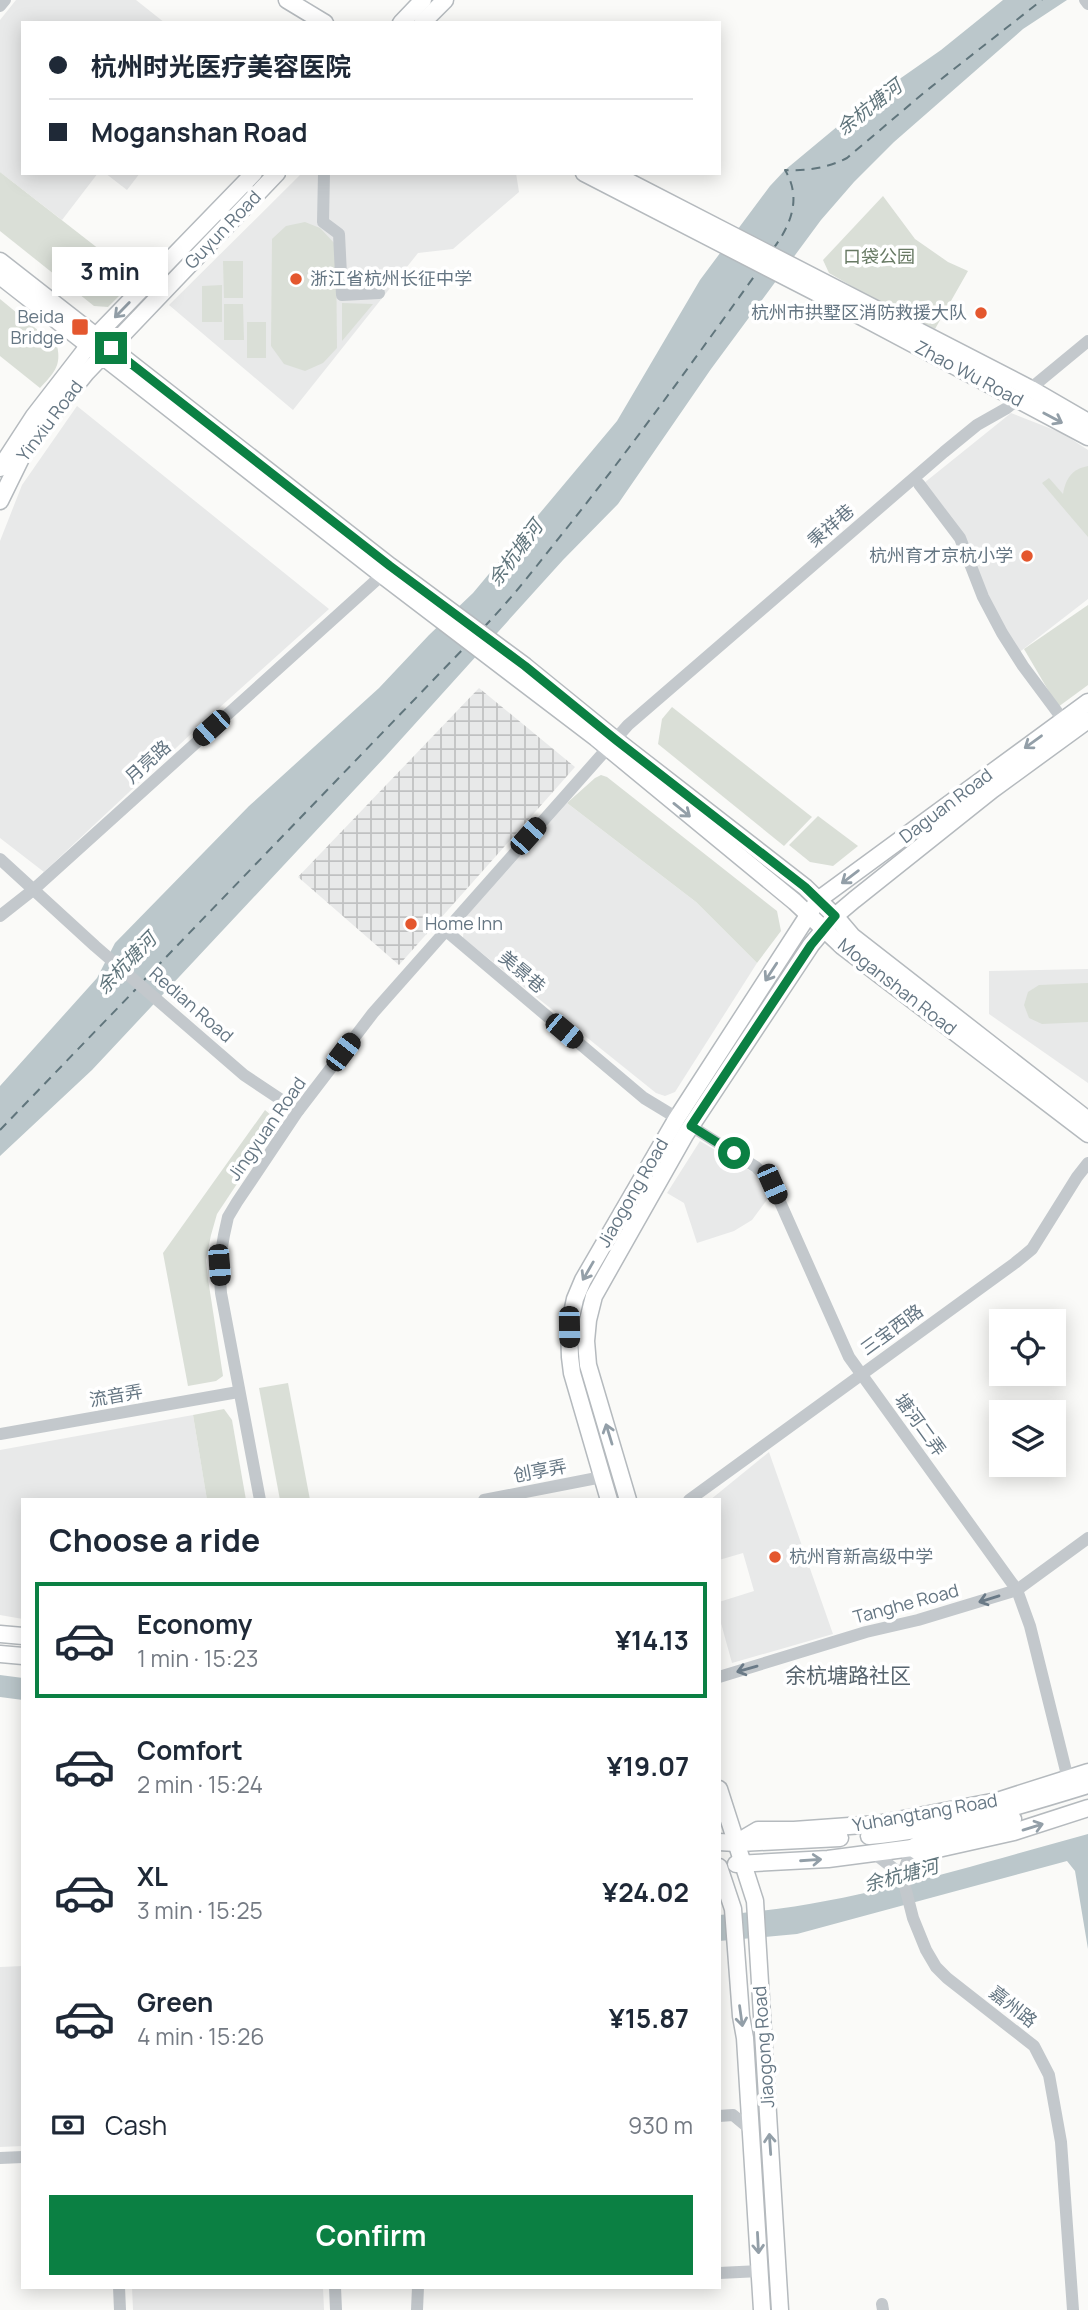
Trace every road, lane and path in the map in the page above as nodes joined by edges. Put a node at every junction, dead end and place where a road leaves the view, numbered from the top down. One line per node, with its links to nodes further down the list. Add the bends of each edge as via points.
1 (5, 0): 5 (street)
2 (287, 0): 6 (main road)
3 (423, 0): 7 (main road)
4 (445, 0): 8 (main road)
5 (0, 6)
6 (322, 21)
7 (403, 21)
8 (424, 21)
9 (252, 175): 19 (main road, Yinxiu Road, one-way to 19)
10 (275, 175): 21 (main road, Guyun Road)
11 (324, 175): 18 (street, via 323,222 339,234 342,295)
12 (588, 175): 14 (main road)
13 (615, 175): 14 (main road)
14 (696, 225): 17 (main road)
15 (0, 261): 19 (main road)
16 (0, 276): 19 (main road)
17 (815, 285): 22 (main road); 23 (main road, Zhao Wu Road)
18 (379, 293)
19 (92, 341): 21 (main road); 26 (main road, Yinxiu Road)
20 (1088, 341): 22 (street, 秉祥巷)
21 (107, 352): 28 (main road, Yinxiu Road, via 27,446); 29 (main road); 30 (main road)
22 (1031, 388): 23 (street, 秉祥巷); 24 (main road)
23 (1018, 399): 25 (main road, Zhao Wu Road, one-way to 25); 34 (street, 秉祥巷, via 944,452 628,725)
24 (1088, 422)
25 (1088, 437)
26 (0, 468)
27 (919, 484): 32 (street, via 960,538 1002,633)
28 (0, 501)
29 (382, 575): 30 (main road); 36 (street, 月亮路)
30 (419, 595): 34 (main road, Moganshan Road)
31 (1088, 702): 37 (main road, Daguan Road, one-way to 37)
32 (1058, 713)
33 (1088, 720): 40 (main road, Daguan Road)
34 (611, 745): 37 (main road, Moganshan Road); 39 (main road, Moganshan Road, one-way to 39); 42 (street, Jingyuan Road)
35 (0, 859): 36 (street, Redian Road)
36 (33, 890): 38 (street, 月亮路); 43 (street, Redian Road, via 244,1074)
37 (818, 900): 39 (main road, Daguan Road); 40 (main road, Moganshan Road)
38 (0, 916)
39 (809, 916): 41 (main road, Moganshan Road); 44 (main road, Jiaogong Road, one-way to 44)
40 (835, 916): 41 (main road, Daguan Road); 45 (main road, Moganshan Road, via 852,936)
41 (824, 929): 46 (main road, Jiaogong Road); 47 (main road, Moganshan Road)
42 (445, 930): 43 (street, Jingyuan Road, via 373,1013); 44 (street, 美景巷, via 644,1098)
43 (298, 1111): 50 (street, Jingyuan Road, via 228,1217 224,1235 221,1293)
44 (677, 1118): 52 (main road, Jiaogong Road, one-way to 52, via 583,1280 569,1327 572,1373)
45 (1088, 1120)
46 (691, 1126): 49 (street, 塘河二弄, via 756,1167 772,1184 849,1357); 56 (main road, Jiaogong Road, one-way to 46, via 588,1365 588,1320 608,1269)
47 (1088, 1134)
48 (1088, 1163): 49 (street, 三宝西路, via 1032,1249)
49 (861, 1374): 57 (street, 三宝西路); 59 (street, 塘河二弄)
50 (238, 1392): 51 (street, 流音弄); 53 (street, Jingyuan Road)
51 (0, 1434)
52 (602, 1477): 54 (street, 创享弄); 55 (main road, Jiaogong Road)
53 (260, 1498)
54 (494, 1498)
55 (608, 1498)
56 (627, 1498)
57 (692, 1498)
58 (1088, 1538): 59 (street, Tanghe Road)
59 (1017, 1590): 64 (street, Tanghe Road, one-way to 64); 66 (street, 塘河二弄)
60 (0, 1634): 61 (main road)
61 (21, 1636)
62 (0, 1654): 63 (main road)
63 (21, 1656)
64 (721, 1676)
65 (1088, 1772): 66 (main road, Yuhangtang Road)
66 (1068, 1779): 71 (main road, Yuhangtang Road, via 997,1801 922,1816 846,1828 758,1830)
67 (1088, 1785): 71 (main road, via 1014,1808 917,1829 814,1840)
68 (1088, 1793): 72 (main road, via 1009,1820 925,1840)
69 (721, 1802): 71 (main road, Jiaogong Road)
70 (1088, 1808): 72 (main road, Yuhangtang Road, one-way to 70, via 920,1853 967,1844)
71 (727, 1842): 75 (main road, Jiaogong Road)
72 (912, 1848): 73 (main road, Yuhangtang Road); 77 (street)
73 (876, 1854): 75 (main road, Yuhangtang Road, one-way to 73); 77 (street)
74 (721, 1865): 75 (main road, Yuhangtang Road)
75 (743, 1865): 92 (main road, Jiaogong Road, one-way to 75, via 755,1901)
76 (721, 1871): 78 (main road, Jiaogong Road, one-way to 78, via 733,1909)
77 (902, 1875): 93 (street, 嘉州路, via 913,1918 936,1967 1034,2046 1049,2075 1061,2142)
78 (749, 2099): 79 (street); 80 (main road, Jiaogong Road)
79 (726, 2116): 80 (street)
80 (751, 2130): 83 (main road, Jiaogong Road, one-way to 83)
81 (21, 2157): 82 (street)
82 (0, 2158)
83 (760, 2271): 84 (street); 91 (main road, Jiaogong Road)
84 (721, 2273)
85 (118, 2289): 88 (street)
86 (335, 2289): 89 (street)
87 (418, 2289): 90 (street)
88 (120, 2310)
89 (336, 2310)
90 (417, 2310)
91 (762, 2310)
92 (780, 2310)
93 (1073, 2310)

